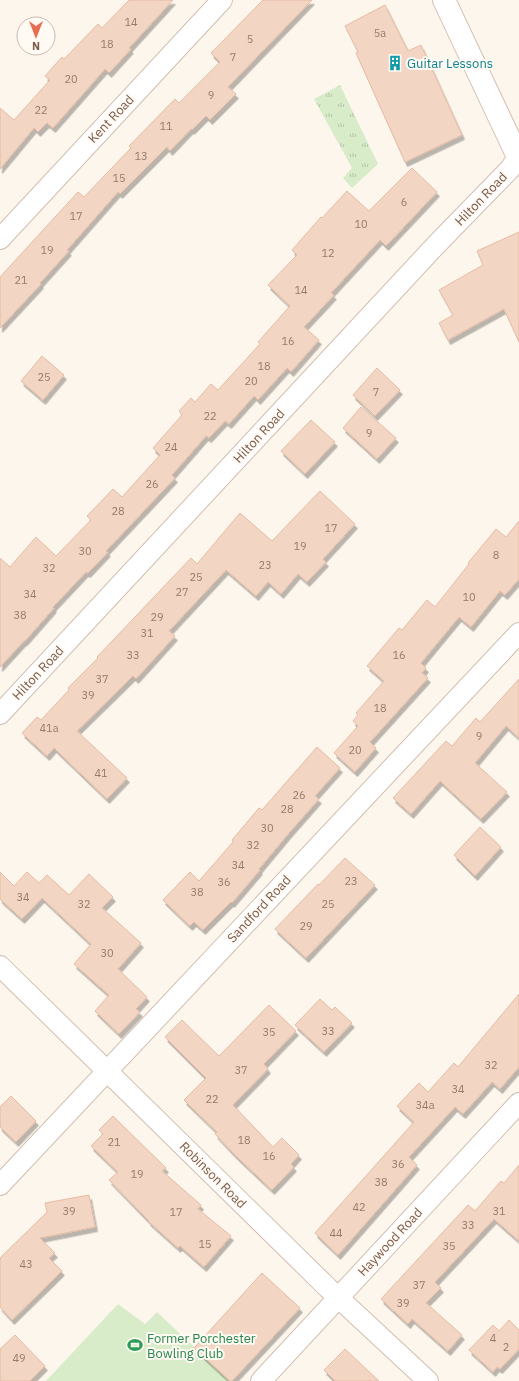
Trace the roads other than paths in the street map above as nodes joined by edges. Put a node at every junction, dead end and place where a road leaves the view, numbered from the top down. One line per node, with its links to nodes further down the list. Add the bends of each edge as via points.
1 (222, 0): 4 (street, Kent Road)
2 (444, 0): 3 (street)
3 (519, 158): 6 (street, Hilton Road)
4 (0, 239)
5 (519, 633): 8 (street, Sandford Road)
6 (0, 714)
7 (0, 966): 8 (street, Robinson Road)
8 (107, 1070): 10 (street, Sandford Road); 11 (street, Robinson Road)
9 (519, 1103): 11 (street, Haywood Road)
10 (0, 1185)
11 (339, 1298): 12 (street, Haywood Road); 13 (street, Robinson Road)
12 (261, 1381)
13 (428, 1381)

